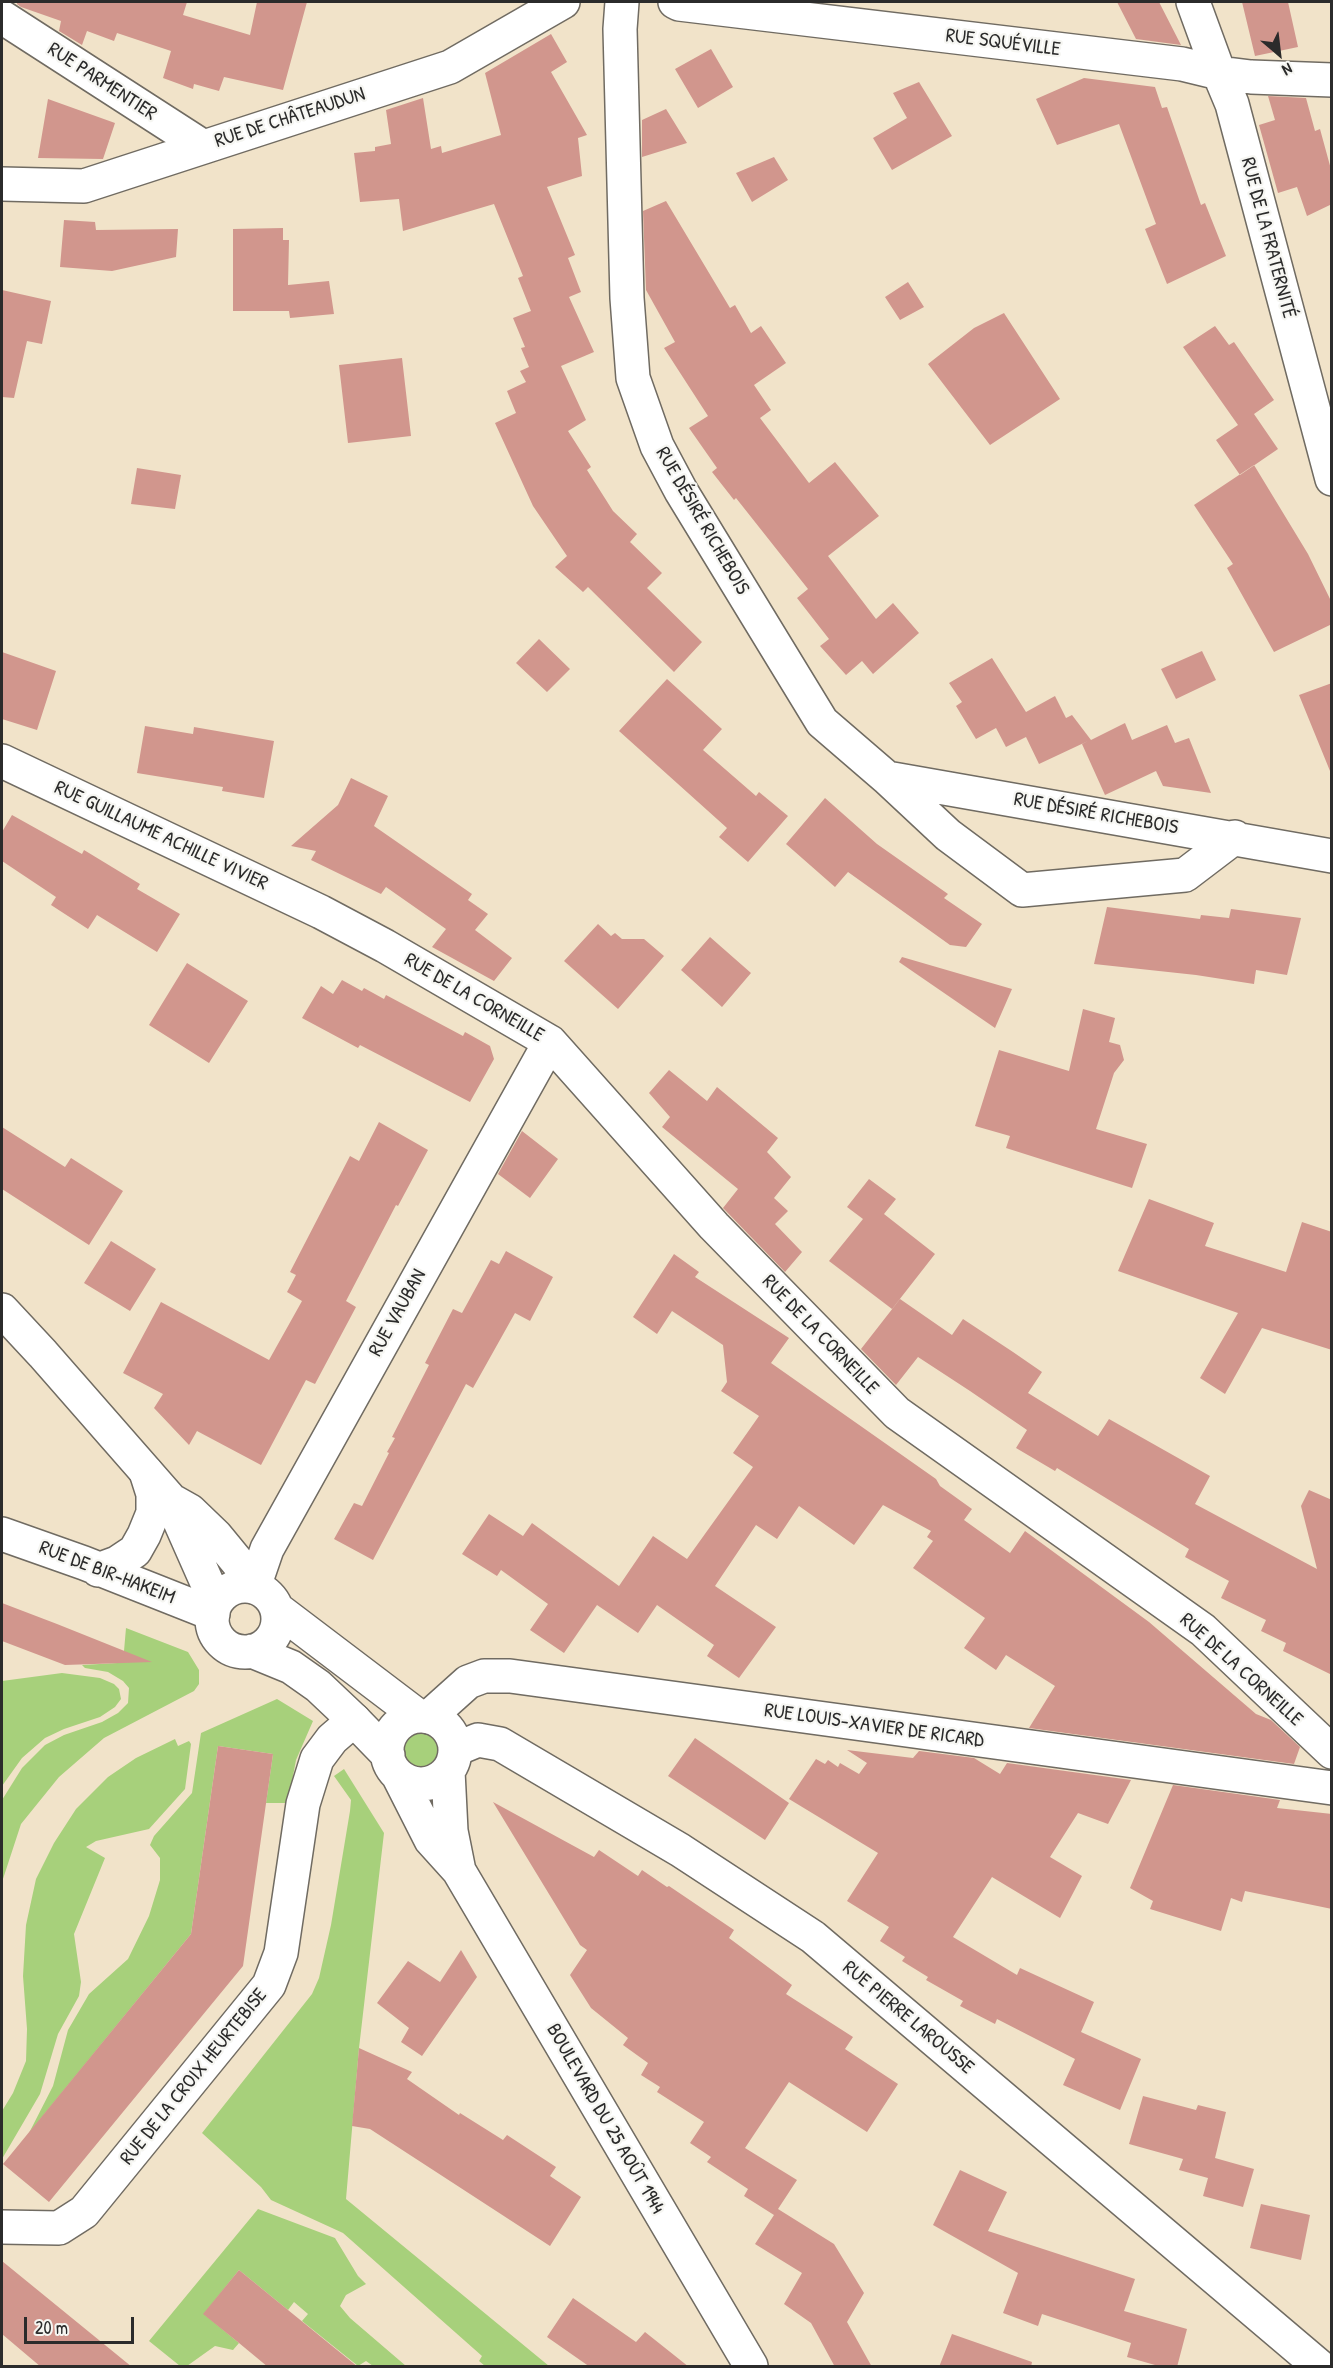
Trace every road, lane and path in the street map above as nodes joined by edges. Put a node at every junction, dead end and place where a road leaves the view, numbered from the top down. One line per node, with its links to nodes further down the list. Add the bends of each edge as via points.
1 (563, 2): 8 (street, RUE DE CHÂTEAUDUN, via 450,67)
2 (622, 2): 12 (street, RUE DÉSIRÉ RICHEBOIS, via 626,263 633,378 657,446 681,491 822,722)
3 (675, 2): 6 (street, RUE SQUÉVILLE, via 1182,64)
4 (1193, 2): 6 (street, RUE DE LA FRATERNITÉ)
5 (2, 17): 8 (street, RUE PARMENTIER)
6 (1219, 73): 7 (street, RUE SQUÉVILLE); 10 (street, RUE DE LA FRATERNITÉ, via 1232,104)
7 (1332, 80)
8 (202, 146): 9 (street, RUE DE CHÂTEAUDUN, via 84,186)
9 (2, 183)
10 (1332, 479)
11 (2, 761): 15 (street, RUE GUILLAUME ACHILLE VIVIER)
12 (886, 778): 13 (street, RUE DÉSIRÉ RICHEBOIS); 13 (street, RUE DÉSIRÉ RICHEBOIS, via 948,835 1022,890 1185,875)
13 (1235, 837): 14 (street, RUE DÉSIRÉ RICHEBOIS)
14 (1332, 856)
15 (321, 912): 16 (street, RUE DE LA CORNEILLE)
16 (550, 1042): 22 (street, RUE VAUBAN, via 267,1549); 27 (street, RUE DE LA CORNEILLE, via 714,1226 897,1413 1203,1630)
17 (2, 1310): 18 (street)
18 (146, 1472): 19 (street); 21 (street, via 153,1494 153,1513 144,1535 135,1551)
19 (170, 1499): 22 (street, via 190,1511 216,1536); 23 (street)
20 (2, 1534): 21 (street, RUE DE BIR-HAKEIM)
21 (98, 1570): 23 (street, RUE DE BIR-HAKEIM)
22 (260, 1594): 23 (street, via 230,1590); 24 (street, via 278,1620 270,1640); 25 (street)
23 (215, 1609): 24 (street, via 216,1634 222,1642 230,1648)
24 (252, 1651): 26 (street, BOULEVARD DU 25 AOÛT 1944, via 291,1667)
25 (424, 1716): 28 (street, via 440,1721 448,1729); 29 (street, via 407,1719 391,1734 388,1744); 30 (street, RUE LOUIS-XAVIER DE RICARD, via 468,1682 484,1676 510,1676)
26 (354, 1720): 29 (street, BOULEVARD DU 25 AOÛT 1944); 32 (street, RUE DE LA CROIX HEURTEBISE, via 317,1759 303,1804 282,1953 269,1985 84,2212 59,2228)
27 (1332, 1752)
28 (452, 1760): 29 (street, via 440,1779 429,1783 407,1781); 31 (street, BOULEVARD DU 25 AOÛT 1944, via 451,1831); 34 (street, RUE PIERRE LAROUSSE, via 478,1740 501,1744 680,1850 813,1937)
29 (393, 1765): 31 (street, BOULEVARD DU 25 AOÛT 1944, via 431,1840)
30 (1332, 1788)
31 (459, 1872): 33 (street, BOULEVARD DU 25 AOÛT 1944)
32 (2, 2228)
33 (751, 2367)
34 (1319, 2367)

